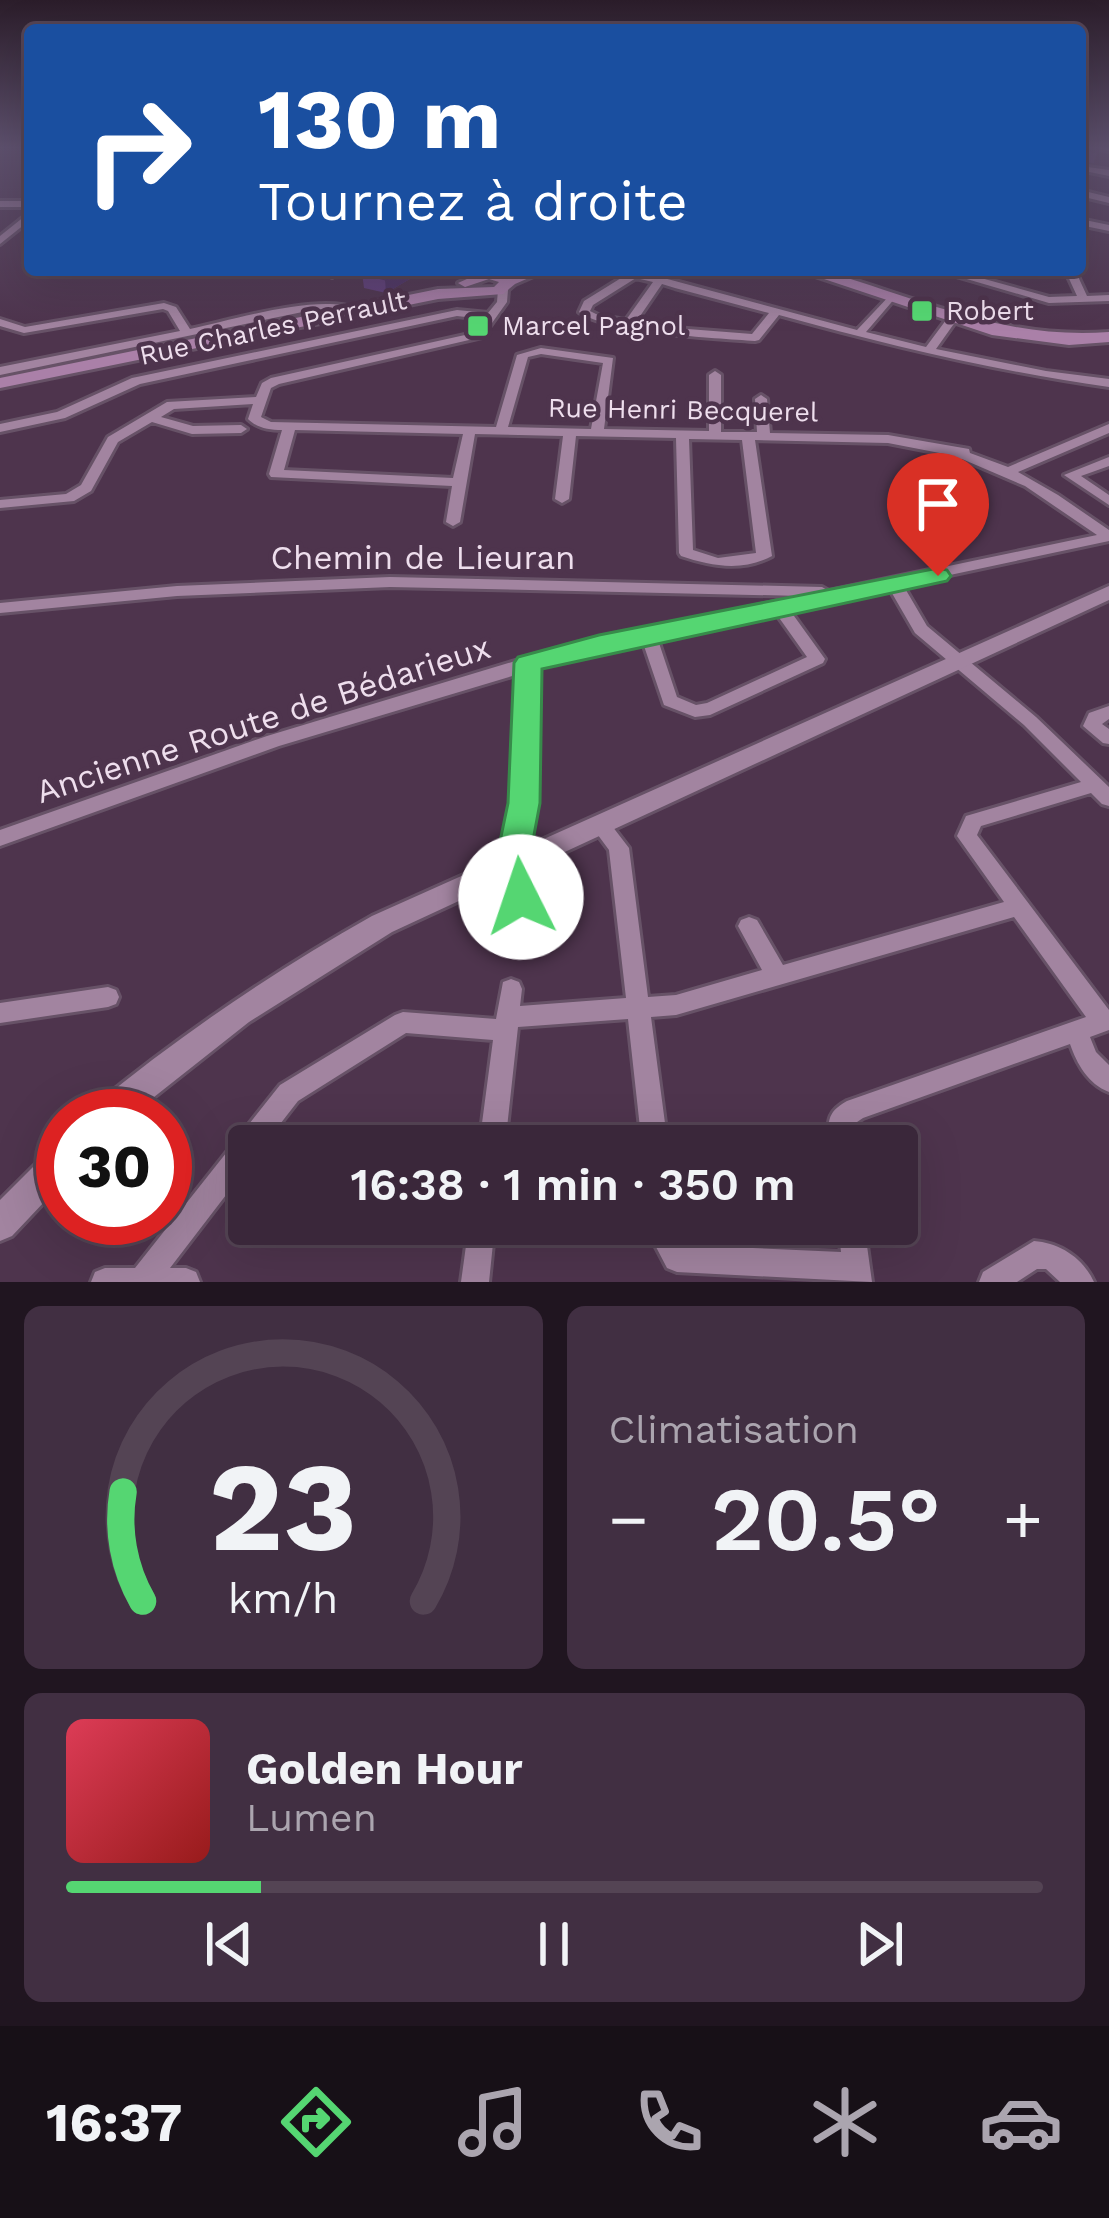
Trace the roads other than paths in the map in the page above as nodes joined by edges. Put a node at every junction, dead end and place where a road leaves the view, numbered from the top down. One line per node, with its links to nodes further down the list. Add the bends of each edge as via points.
1 (24, 220): 2 (street)
2 (0, 241)
3 (523, 276): 11 (main road)
4 (632, 276): 20 (street, via 584,307 589,316)
5 (643, 276): 9 (street)
6 (823, 276): 12 (main road)
7 (965, 276): 14 (street, via 1028,296)
8 (1073, 276): 14 (street)
9 (660, 280): 16 (street); 20 (street)
10 (471, 281): 11 (main road); 11 (street); 15 (main road); 31 (main road)
11 (501, 284): 17 (street)
12 (891, 297): 18 (main road); 22 (street)
13 (1109, 298): 14 (street)
14 (1084, 300)
15 (352, 309): 21 (street, via 317,306); 27 (main road)
16 (776, 313): 20 (street, via 755,338); 22 (street)
17 (491, 317): 24 (street, Rue Charles Perrault, via 457,313); 28 (street, via 473,337)
18 (953, 318): 23 (main road, via 1037,339); 25 (street)
19 (0, 322): 21 (street, via 31,329 164,306)
20 (629, 324)
21 (186, 332): 26 (street)
22 (858, 334): 25 (street)
23 (1109, 337)
24 (298, 346): 28 (street); 38 (street, Rue Charles Perrault, via 136,381 61,415)
25 (930, 350): 32 (street)
26 (30, 367): 27 (street); 31 (street)
27 (55, 369): 31 (main road)
28 (318, 372): 30 (street)
29 (715, 375): 47 (street)
30 (302, 376): 33 (street); 35 (street, via 266,386)
31 (0, 378)
32 (1109, 383)
33 (312, 388)
34 (761, 399): 48 (street)
35 (261, 400): 36 (street, via 187,402); 37 (street, via 256,422)
36 (149, 417): 40 (street, Rue Charles Perrault, via 192,430); 56 (street, Rue Charles Perrault, via 113,440 86,488 69,498)
37 (290, 426): 41 (street, Rue Henri Becquerel); 53 (street, via 276,474)
38 (0, 428)
39 (1109, 428): 45 (street)
40 (241, 429)
41 (470, 429): 42 (street, Rue Henri Becquerel); 53 (street)
42 (501, 430): 43 (street, Rue Henri Becquerel); 44 (street, via 523,355 541,351 609,360)
43 (570, 432): 44 (street, Rue Henri Becquerel); 54 (street)
44 (597, 433): 46 (street, Rue Henri Becquerel)
45 (1094, 435): 49 (street); 52 (street)
46 (682, 436): 47 (street, Rue Henri Becquerel); 48 (street, via 686,553 717,562 764,556)
47 (715, 436): 48 (street, Rue Henri Becquerel)
48 (756, 436): 50 (street, Rue Henri Becquerel, via 888,439)
49 (1109, 444)
50 (964, 452): 52 (street, Rue Henri Becquerel); 57 (street, via 901,491)
51 (1109, 461): 55 (street, via 1071,475)
52 (1011, 470): 59 (street, Rue Henri Becquerel)
53 (459, 482): 58 (street)
54 (562, 499)
55 (1109, 501)
56 (0, 504)
57 (927, 505)
58 (453, 522)
59 (1109, 537): 60 (street, Ancienne Route de Bédarieux)
60 (895, 585): 62 (street, Ancienne Route de Bédarieux); 66 (street, via 921,629)
61 (1109, 592): 66 (street)
62 (847, 593): 63 (street, Chemin de Lieuran, via 390,582 177,590); 64 (street, Ancienne Route de Bédarieux)
63 (0, 608)
64 (780, 608): 65 (street, Ancienne Route de Bédarieux); 65 (street, via 817,659 710,709 670,701)
65 (648, 635): 67 (street, Ancienne Route de Bédarieux)
66 (959, 662): 70 (street); 71 (street)
67 (528, 663): 72 (street, Ancienne Route de Bédarieux, via 273,741); 73 (street)
68 (1109, 712): 69 (street, via 1093,726)
69 (1109, 738)
70 (1102, 792): 75 (street, via 968,826 967,836)
71 (602, 827): 73 (street); 80 (street, via 619,848)
72 (0, 838)
73 (519, 861): 74 (street); 86 (street, via 311,963)
74 (521, 897)
75 (1018, 907): 77 (street); 82 (street)
76 (749, 926): 77 (street)
77 (776, 974): 80 (street)
78 (511, 989): 83 (street)
79 (108, 997): 81 (street)
80 (641, 1008): 83 (street); 88 (street)
81 (0, 1013)
82 (1106, 1020): 84 (street)
83 (507, 1024): 87 (street); 95 (street, via 403,1022 289,1094)
84 (1077, 1033): 85 (street, via 1087,1059); 89 (street, via 856,1109)
85 (1109, 1081)
86 (139, 1089)
87 (495, 1125)
88 (653, 1125)
89 (841, 1125)
90 (36, 1187): 91 (street)
91 (0, 1224)
92 (479, 1245): 98 (street)
93 (669, 1245): 94 (street, via 677,1258)
94 (857, 1274)
95 (144, 1280): 96 (street); 97 (street)
96 (104, 1282)
97 (186, 1282)
98 (475, 1282)
99 (993, 1282): 100 (street, via 1034,1255 1052,1256)
100 (1079, 1282)

